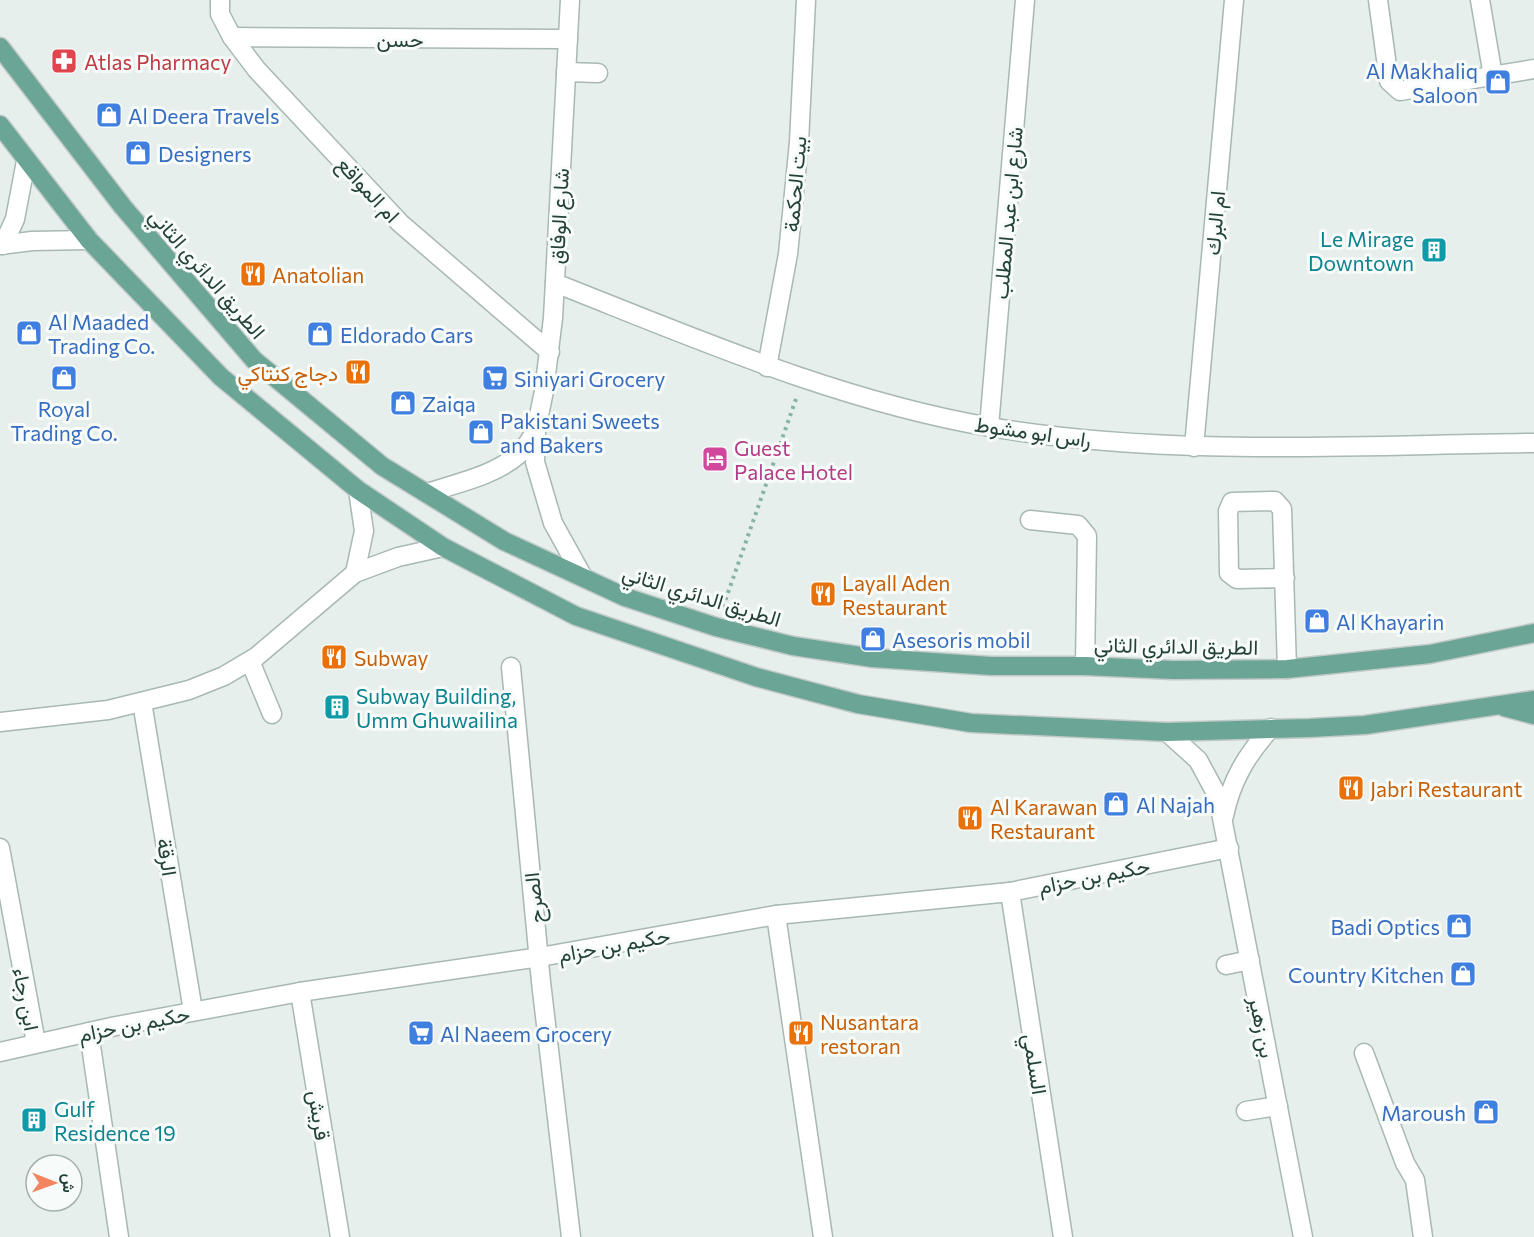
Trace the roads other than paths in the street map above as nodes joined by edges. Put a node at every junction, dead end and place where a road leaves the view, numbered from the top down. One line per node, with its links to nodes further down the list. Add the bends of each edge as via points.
1 (220, 0): 8 (street, ام المواقع, via 220,14)
2 (570, 0): 9 (street, شارع الوفاق)
3 (806, 0): 21 (street, بيت الحكمة, via 788,254)
4 (1026, 0): 22 (street, شارع ابن عبد المطلب)
5 (1234, 0): 25 (street, ام البرك)
6 (1378, 0): 14 (street, via 1389,81 1400,91)
7 (1480, 0): 14 (street)
8 (232, 37): 9 (street, حسن); 20 (street, ام المواقع, via 257,70 400,223)
9 (568, 39): 12 (street, شارع الوفاق)
10 (0, 47): 27 (main road, الطريق الدائري الثاني, via 123,207 254,360 382,466)
11 (1534, 69): 14 (street)
12 (566, 72): 13 (street); 19 (street, شارع الوفاق)
13 (598, 73)
14 (1493, 76)
15 (0, 125): 16 (main road)
16 (26, 161): 17 (main road); 18 (street, via 15,219)
17 (89, 240): 18 (street); 26 (main road, via 221,377)
18 (1, 245)
19 (555, 284): 20 (street, شارع الوفاق); 21 (street, راس ابو مشوط)
20 (550, 352): 23 (street, شارع الوفاق)
21 (767, 367): 22 (street, راس ابو مشوط, via 877,402)
22 (989, 427): 25 (street, راس ابو مشوط)
23 (536, 430): 27 (street, شارع الوفاق, via 520,453 500,466); 31 (street, شارع الوفاق, via 535,462 553,523)
24 (1534, 443): 25 (street, راس ابو مشوط)
25 (1194, 447)
26 (358, 490): 29 (main road); 30 (street, via 364,531)
27 (427, 493): 31 (main road, الطريق الدائري الثاني, via 504,541)
28 (1030, 520): 37 (street, via 1078,525 1087,536)
29 (443, 547): 30 (street, via 398,557); 48 (main road, via 576,616 756,677 858,705 971,723)
30 (355, 573): 36 (street)
31 (583, 577): 37 (main road, الطريق الدائري الثاني, via 625,597 716,627 794,646 873,658 991,666)
32 (1285, 578): 32 (street, via 1281,506 1271,501 1232,502 1228,511 1229,573 1237,579); 39 (street)
33 (1534, 625): 35 (main road)
34 (1534, 633): 35 (main road, الطريق الدائري الثاني)
35 (1508, 640): 39 (main road, الطريق الدائري الثاني, via 1391,660)
36 (253, 659): 40 (street); 42 (street, via 189,690); 44 (street)
37 (1085, 666): 39 (main road, الطريق الدائري الثاني)
38 (511, 667): 54 (street, الصرح)
39 (1287, 669)
40 (274, 688)
41 (1534, 700): 43 (main road)
42 (142, 702): 46 (street, via 108,710); 58 (street, الرقة)
43 (1503, 707): 45 (main road); 47 (main road, via 1365,725)
44 (272, 714)
45 (1534, 716)
46 (0, 722)
47 (1271, 729): 48 (main road); 49 (street, بن زهير, via 1245,760)
48 (1167, 732): 49 (street, بن زهير, via 1198,760 1215,790)
49 (1223, 817): 51 (street, بن زهير)
50 (0, 848): 60 (street, ابن رجاء)
51 (1229, 848): 52 (street, حكيم بن حزام); 55 (street, بن زهير)
52 (1010, 891): 53 (street, حكيم بن حزام); 69 (street, السلمي)
53 (776, 915): 54 (street, حكيم بن حزام); 68 (street)
54 (540, 957): 57 (street, حكيم بن حزام); 67 (street, الصرح)
55 (1250, 960): 56 (street); 63 (street, بن زهير)
56 (1226, 965)
57 (300, 992): 58 (street, حكيم بن حزام); 66 (street, قريش)
58 (193, 1011): 59 (street, حكيم بن حزام)
59 (89, 1032): 60 (street, حكيم بن حزام); 65 (street)
60 (36, 1043): 61 (street, حكيم بن حزام)
61 (0, 1052)
62 (1364, 1053): 71 (street, via 1415,1180)
63 (1278, 1106): 64 (street); 70 (street, بن زهير)
64 (1246, 1111)
65 (119, 1237)
66 (340, 1237)
67 (571, 1237)
68 (823, 1237)
69 (1063, 1237)
70 (1303, 1237)
71 (1423, 1237)

